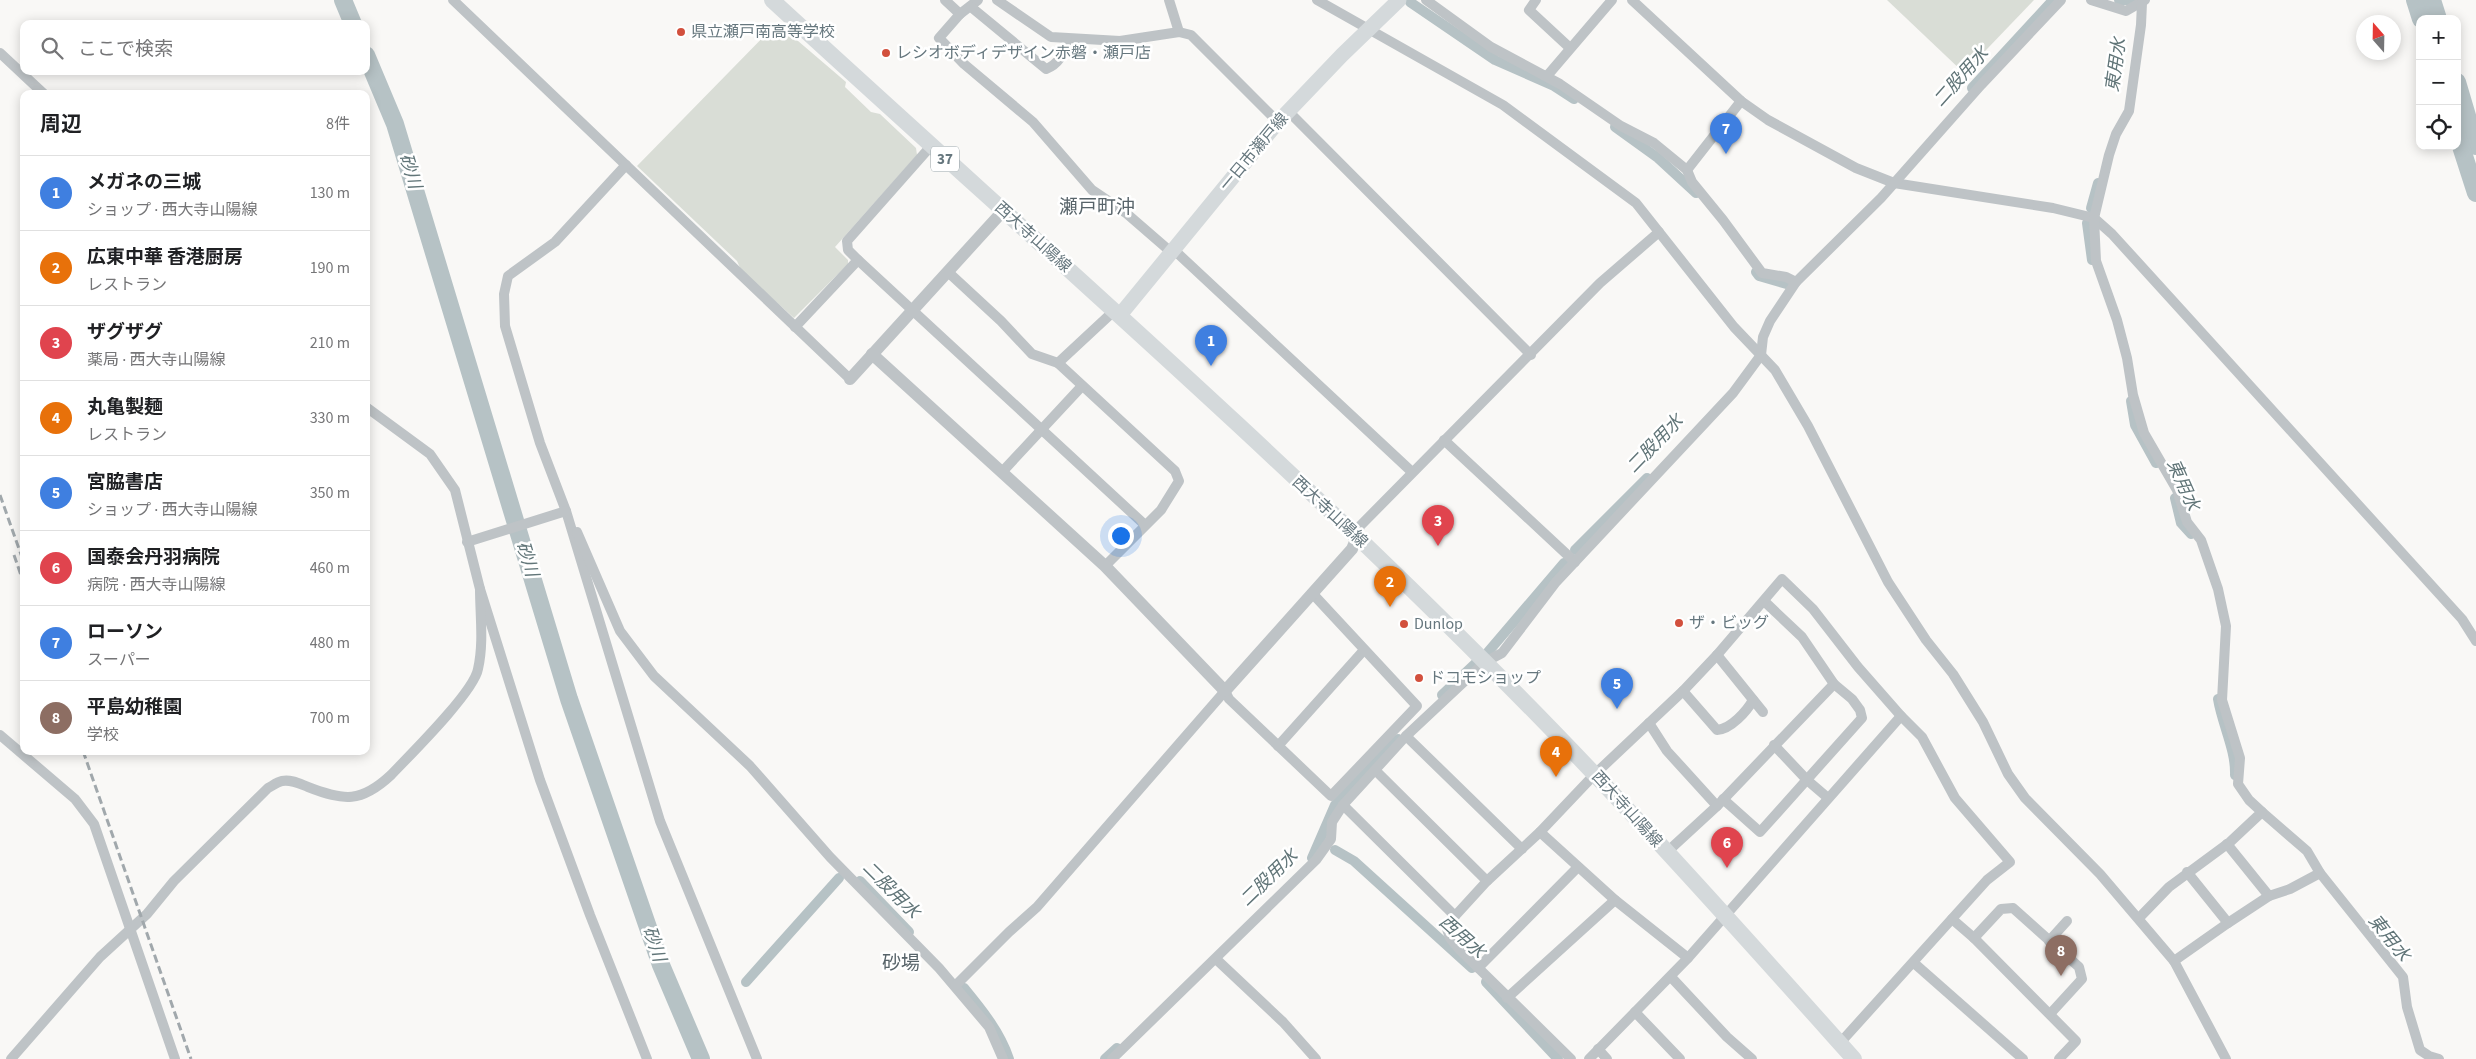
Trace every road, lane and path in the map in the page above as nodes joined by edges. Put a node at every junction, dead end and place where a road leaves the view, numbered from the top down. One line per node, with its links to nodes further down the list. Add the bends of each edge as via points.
1 (453, 0): 30 (street)
2 (772, 0): 29 (main road, 西大寺山陽線 / 37)
3 (946, 0): 16 (street)
4 (998, 0): 19 (street, via 1042,33)
5 (1169, 0): 18 (street)
6 (1317, 0): 17 (street)
7 (1399, 0): 17 (main road, 一日市瀬戸線)
8 (1426, 0): 24 (street, via 1491,47)
9 (1536, 0): 20 (street, via 1529,10)
10 (1612, 0): 20 (street)
11 (1632, 0): 26 (street)
12 (2061, 0): 32 (street)
13 (2091, 0): 14 (street, via 2126,11)
14 (2143, 2): 34 (street, via 2129,111 2109,155)
15 (974, 4): 16 (street); 19 (street, via 1046,69 1054,66 1066,50)
16 (960, 14): 36 (street, via 940,38 964,64 1033,122 1092,190)
17 (1371, 29): 27 (main road, 一日市瀬戸線); 35 (street, via 1503,105 1636,203)
18 (1179, 32): 19 (street, via 1120,40); 28 (street, via 1191,35)
19 (1068, 39)
20 (1570, 48): 24 (street)
21 (0, 53): 22 (street)
22 (20, 72)
23 (24, 75): 25 (street)
24 (1547, 76): 31 (street, via 1621,126 1654,143)
25 (40, 90)
26 (1741, 101): 31 (street); 32 (street, via 1816,147)
27 (1288, 111): 28 (main road, 一日市瀬戸線); 44 (street)
28 (1278, 122): 36 (main road, 一日市瀬戸線)
29 (931, 146): 33 (main road, 西大寺山陽線 / 37); 37 (street, via 847,241 848,250)
30 (626, 165): 42 (street); 54 (street, via 555,242 508,276 505,282 505,326 540,443)
31 (1687, 170): 39 (street, via 1692,182 1762,273)
32 (1894, 183): 34 (street, via 2054,208); 39 (street)
33 (1003, 211): 38 (street); 41 (main road, 西大寺山陽線 / 37)
34 (2094, 218): 63 (street, via 2455,612); 86 (street, via 2096,261 2117,320 2144,433 2177,490 2187,522 2201,540 2218,589 2226,626 2222,700 2240,758 2238,784)
35 (1659, 232): 44 (street, via 1600,283); 45 (street, via 1734,327)
36 (1172, 251): 41 (main road, 一日市瀬戸線); 53 (street)
37 (858, 260): 40 (street); 42 (street)
38 (948, 272): 40 (street); 46 (street, via 1032,354)
39 (1796, 282): 45 (street, via 1770,321 1763,337)
40 (913, 311): 43 (street); 50 (street)
41 (1118, 312): 46 (street); 56 (main road, 西大寺山陽線 / 37)
42 (795, 327): 47 (street)
43 (872, 354): 47 (street); 52 (street)
44 (1531, 355): 51 (street)
45 (1761, 355): 58 (street, via 1733,393); 99 (street, via 1775,370 1808,426 1888,582 1978,714 2008,774 2025,798)
46 (1058, 363): 48 (street)
47 (850, 379)
48 (1082, 386): 50 (street); 55 (street, via 1175,471 1179,481 1160,510)
49 (370, 410): 57 (street, via 430,454 455,490)
50 (1042, 429): 52 (street); 55 (street)
51 (1444, 440): 53 (street); 58 (street)
52 (1003, 472): 59 (street)
53 (1412, 472): 56 (street, via 1360,526)
54 (566, 512): 57 (street); 112 (street, via 584,545 620,631 654,676 750,766 830,857); 122 (street, via 660,821)
55 (1145, 525): 59 (street)
56 (1357, 537): 61 (street, via 1352,549); 66 (main road, 西大寺山陽線 / 37)
57 (468, 542): 60 (street)
58 (1575, 562): 66 (street, via 1502,653)
59 (1105, 566): 68 (street)
60 (480, 589): 103 (street, via 481,652 478,672 460,698 384,781 362,796 341,797 293,781 274,784); 121 (street, via 556,828)
61 (1312, 593): 64 (street); 68 (street)
62 (1764, 601): 65 (street); 67 (street, via 1802,636); 72 (street, via 1782,579 1813,609)
63 (2476, 641)
64 (1364, 650): 77 (street); 77 (street, via 1417,706 1330,796)
65 (1717, 655): 69 (street); 70 (street)
66 (1485, 662): 75 (street); 81 (main road, 西大寺山陽線 / 37)
67 (1834, 684): 76 (street); 82 (street, via 1852,699 1862,718)
68 (1225, 691): 77 (street, via 1230,700); 112 (street, via 1038,907)
69 (1683, 691): 70 (street, via 1717,730 1724,730 1742,715); 73 (street)
70 (1753, 700): 71 (street)
71 (1763, 712)
72 (1901, 716): 83 (street); 100 (street, via 1922,737 1955,798 2010,862 1987,880)
73 (1649, 724): 81 (street); 84 (street, via 1667,751)
74 (0, 735): 78 (street)
75 (1406, 736): 80 (street); 89 (street)
76 (1774, 745): 82 (street); 84 (street)
77 (1278, 746)
78 (20, 752)
79 (23, 755): 103 (street, via 75,799 94,824)
80 (1376, 771): 85 (street); 94 (street)
81 (1596, 774): 87 (street); 90 (main road, 西大寺山陽線 / 37)
82 (1807, 780): 83 (street); 84 (street, via 1760,832)
83 (1828, 798): 98 (street)
84 (1720, 803): 90 (street)
85 (1343, 805): 97 (street); 107 (street, via 1332,822 1331,839 1316,860)
86 (2262, 812): 88 (street); 93 (street, via 2307,851)
87 (1540, 832): 89 (street); 91 (street)
88 (2227, 844): 92 (street); 95 (street)
89 (1522, 849): 94 (street)
90 (1667, 852): 98 (main road, 西大寺山陽線 / 37)
91 (1578, 867): 96 (street); 110 (street)
92 (2187, 872): 99 (street); 102 (street)
93 (2320, 873): 95 (street); 118 (street, via 2404,977 2407,1007)
94 (1486, 881): 97 (street)
95 (2268, 896): 102 (street)
96 (1615, 900): 106 (street); 113 (street)
97 (1455, 916): 110 (street, via 1447,929 1450,938)
98 (1724, 916): 106 (street); 116 (main road, 西大寺山陽線 / 37)
99 (2139, 918): 108 (street)
100 (1952, 919): 104 (street); 109 (street)
101 (2067, 921): 105 (street)
102 (2228, 923): 108 (street)
103 (131, 927): 119 (street, via 100,957); 120 (street)
104 (1974, 938): 105 (street, via 2001,908 2013,908); 115 (street)
105 (2049, 940): 115 (street, via 2079,967 2082,979)
106 (1688, 958): 111 (street)
107 (1216, 959): 124 (street); 125 (street, via 1283,1022)
108 (2174, 961): 134 (street)
109 (1914, 963): 116 (street); 132 (street)
110 (1478, 968): 113 (street)
111 (1671, 977): 114 (street); 130 (street)
112 (955, 986): 123 (street, via 989,1027)
113 (1507, 998): 126 (street)
114 (1635, 1012): 117 (street); 129 (street)
115 (2050, 1014): 133 (street, via 2076,1041)
116 (1840, 1042): 131 (main road, 西大寺山陽線 / 37)
117 (1598, 1049): 127 (street); 128 (street)
118 (2421, 1056): 135 (street)
119 (11, 1059)
120 (175, 1059)
121 (647, 1059)
122 (757, 1059)
123 (1004, 1059)
124 (1112, 1059)
125 (1316, 1059)
126 (1570, 1059)
127 (1589, 1059)
128 (1607, 1059)
129 (1680, 1059)
130 (1752, 1059)
131 (1854, 1059)
132 (2023, 1059)
133 (2059, 1059)
134 (2226, 1059)
135 (2439, 1059)

